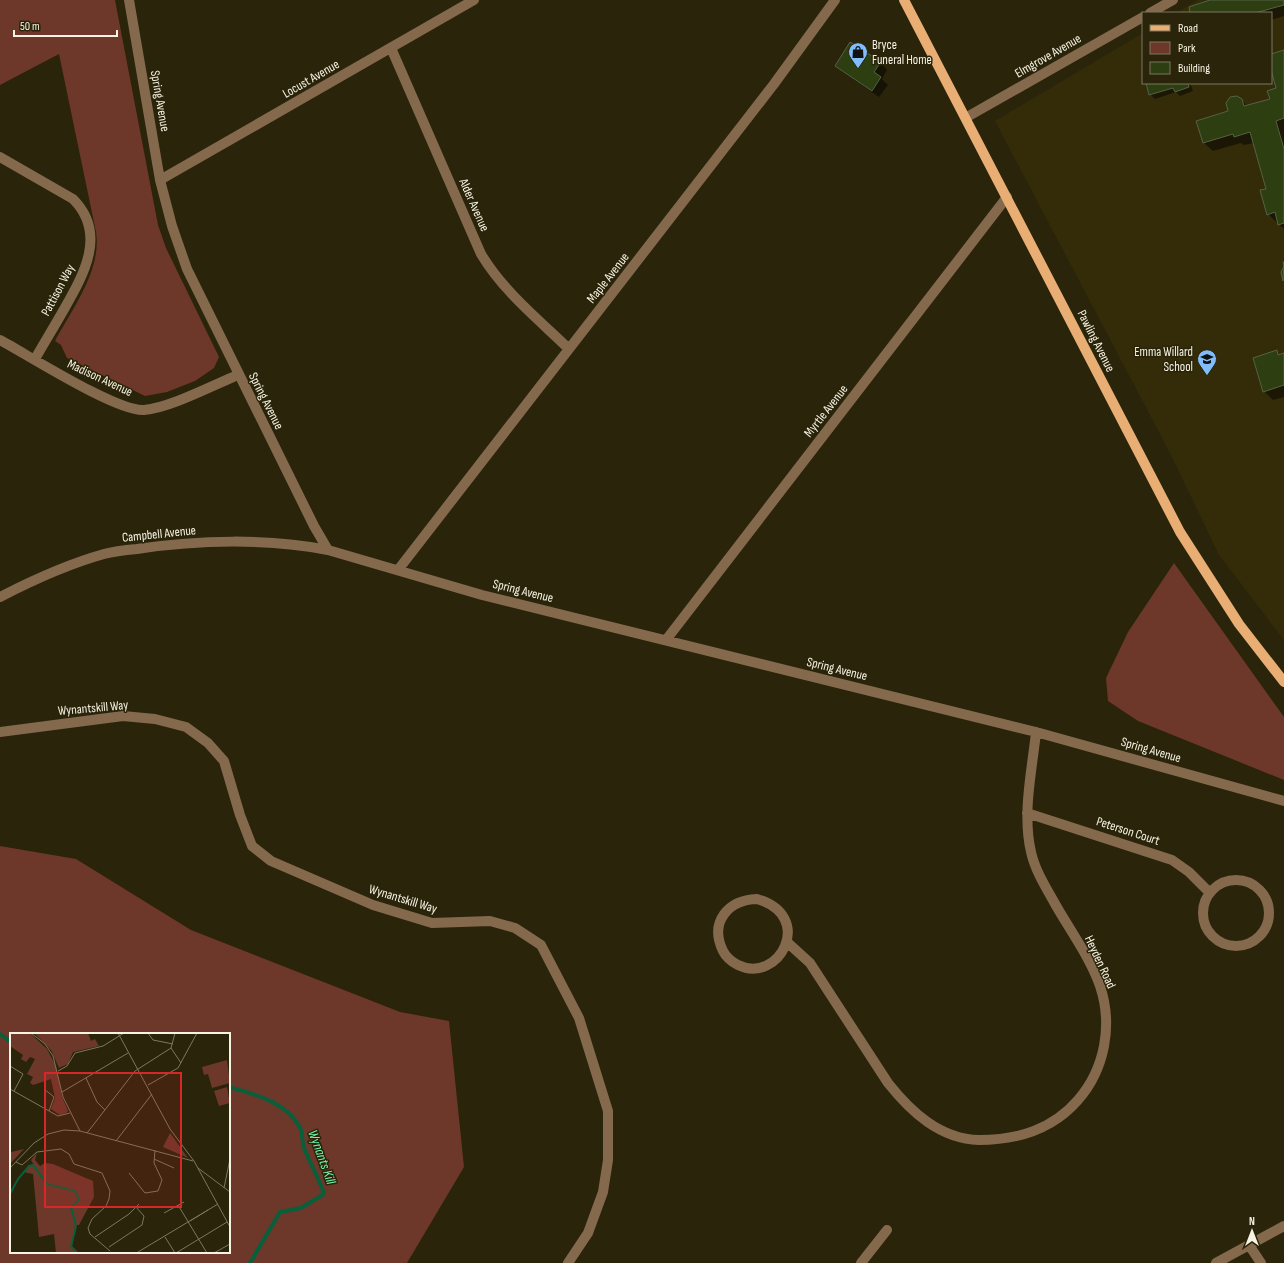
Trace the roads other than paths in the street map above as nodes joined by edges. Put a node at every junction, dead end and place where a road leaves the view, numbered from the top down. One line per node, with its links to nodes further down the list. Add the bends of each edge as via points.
1 (129, 0): 11 (street, Spring Avenue)
2 (474, 0): 8 (street, Locust Avenue)
3 (835, 0): 14 (street, Maple Avenue, via 774,84)
4 (904, 0): 9 (main road, Pawling Avenue)
5 (1173, 0): 6 (street)
6 (1152, 12)
7 (1142, 18): 9 (street, Elmgrove Avenue)
8 (391, 48): 11 (street, Locust Avenue); 14 (street, Alder Avenue, via 478,247 491,271 502,285)
9 (967, 118): 12 (main road, Pawling Avenue)
10 (0, 157): 15 (street, Pattison Way, via 73,199 82,208 90,229 89,255 79,283)
11 (160, 180): 16 (street, Spring Avenue, via 172,226 188,269)
12 (1007, 197): 20 (street, Myrtle Avenue); 21 (main road, Pawling Avenue, via 1180,532 1240,624)
13 (0, 340): 15 (street, Madison Avenue)
14 (569, 349): 18 (street, Maple Avenue)
15 (35, 359): 16 (street, Madison Avenue, via 124,406 143,410 159,407)
16 (238, 375): 17 (street, Spring Avenue, via 317,533)
17 (328, 550): 18 (street, Spring Avenue); 19 (street, Campbell Avenue, via 306,545 176,543 105,553 34,580)
18 (398, 570): 20 (street, Spring Avenue)
19 (0, 597)
20 (666, 640): 23 (street, Spring Avenue)
21 (1284, 682)
22 (0, 732): 31 (street, Wynantskill Way, via 122,716 155,719 186,727 208,743 224,761 252,846 271,861 373,905 424,921 432,923 490,920 514,928 542,945 579,1018 608,1111 608,1160 603,1192 588,1232)
23 (1036, 732): 24 (street, Spring Avenue); 25 (street, Heyden Road)
24 (1284, 801)
25 (1027, 813): 26 (street, Peterson Court, via 1172,860 1190,872); 27 (street, Heyden Road, via 1031,852 1036,870 1090,965 1100,986 1105,1009 1103,1055 1095,1075 1066,1114 1045,1127 1020,1136 966,1140 939,1130 916,1114 888,1083 810,963)
26 (1210, 893): 26 (street, via 1203,912 1209,932 1216,939 1225,944 1246,945 1263,933 1270,912 1267,900 1252,884 1235,880 1219,885)
27 (788, 943): 27 (street, via 785,919 778,909 768,902 757,899 735,904 720,922 719,944 724,954 732,962 743,967 765,966 775,961)
28 (1284, 1226): 30 (street)
29 (887, 1230): 32 (street)
30 (1249, 1245): 33 (street); 34 (street)
31 (568, 1263)
32 (861, 1263)
33 (1216, 1263)
34 (1261, 1263)

